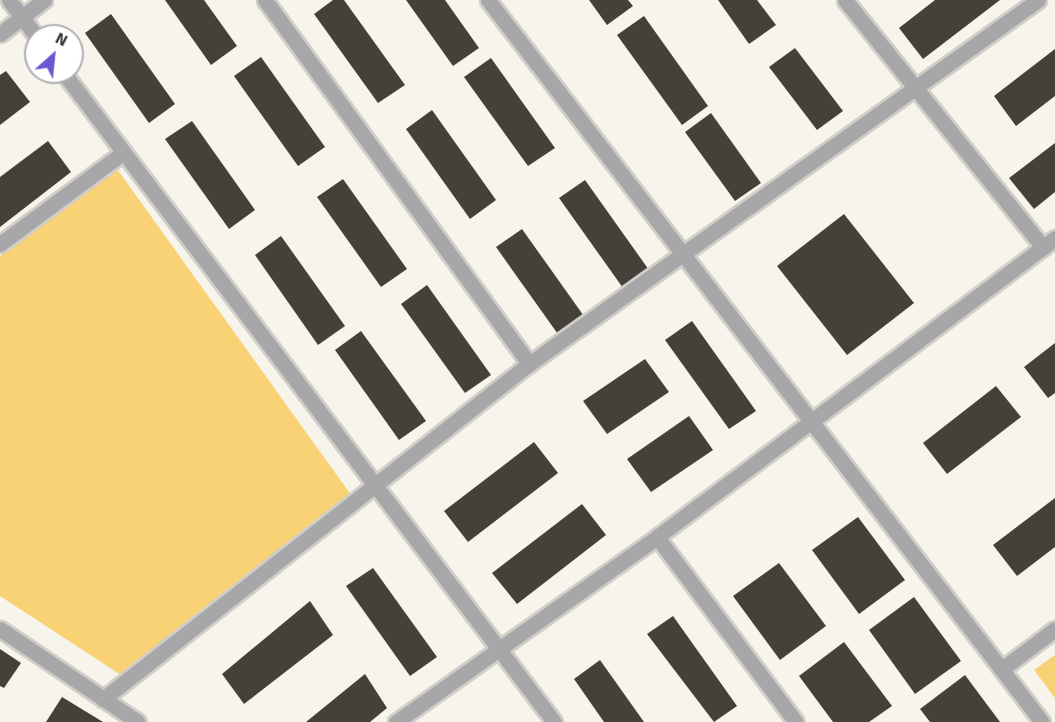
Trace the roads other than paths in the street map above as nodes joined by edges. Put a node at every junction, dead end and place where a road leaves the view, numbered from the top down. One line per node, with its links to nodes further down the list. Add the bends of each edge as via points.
1 (9, 0): 7 (street)
2 (44, 0): 7 (street)
3 (265, 0): 16 (street)
4 (488, 0): 15 (street)
5 (845, 0): 11 (street)
6 (1038, 0): 11 (street)
7 (22, 17): 8 (street); 9 (street)
8 (27, 24)
9 (0, 34)
10 (72, 84): 12 (street)
11 (913, 90): 13 (street); 15 (street)
12 (124, 152): 14 (street); 18 (street)
13 (1049, 243): 17 (street)
14 (0, 244)
15 (686, 254): 16 (street); 17 (street)
16 (530, 364): 18 (street)
17 (815, 421): 19 (street); 23 (street)
18 (375, 483): 22 (street); 24 (street)
19 (657, 537): 22 (street); 28 (street)
20 (0, 629): 24 (street)
21 (1055, 629): 23 (street)
22 (501, 648): 26 (street); 27 (street)
23 (1002, 669): 29 (street)
24 (103, 699): 25 (street)
25 (138, 722)
26 (396, 722)
27 (554, 722)
28 (796, 722)
29 (1042, 722)

